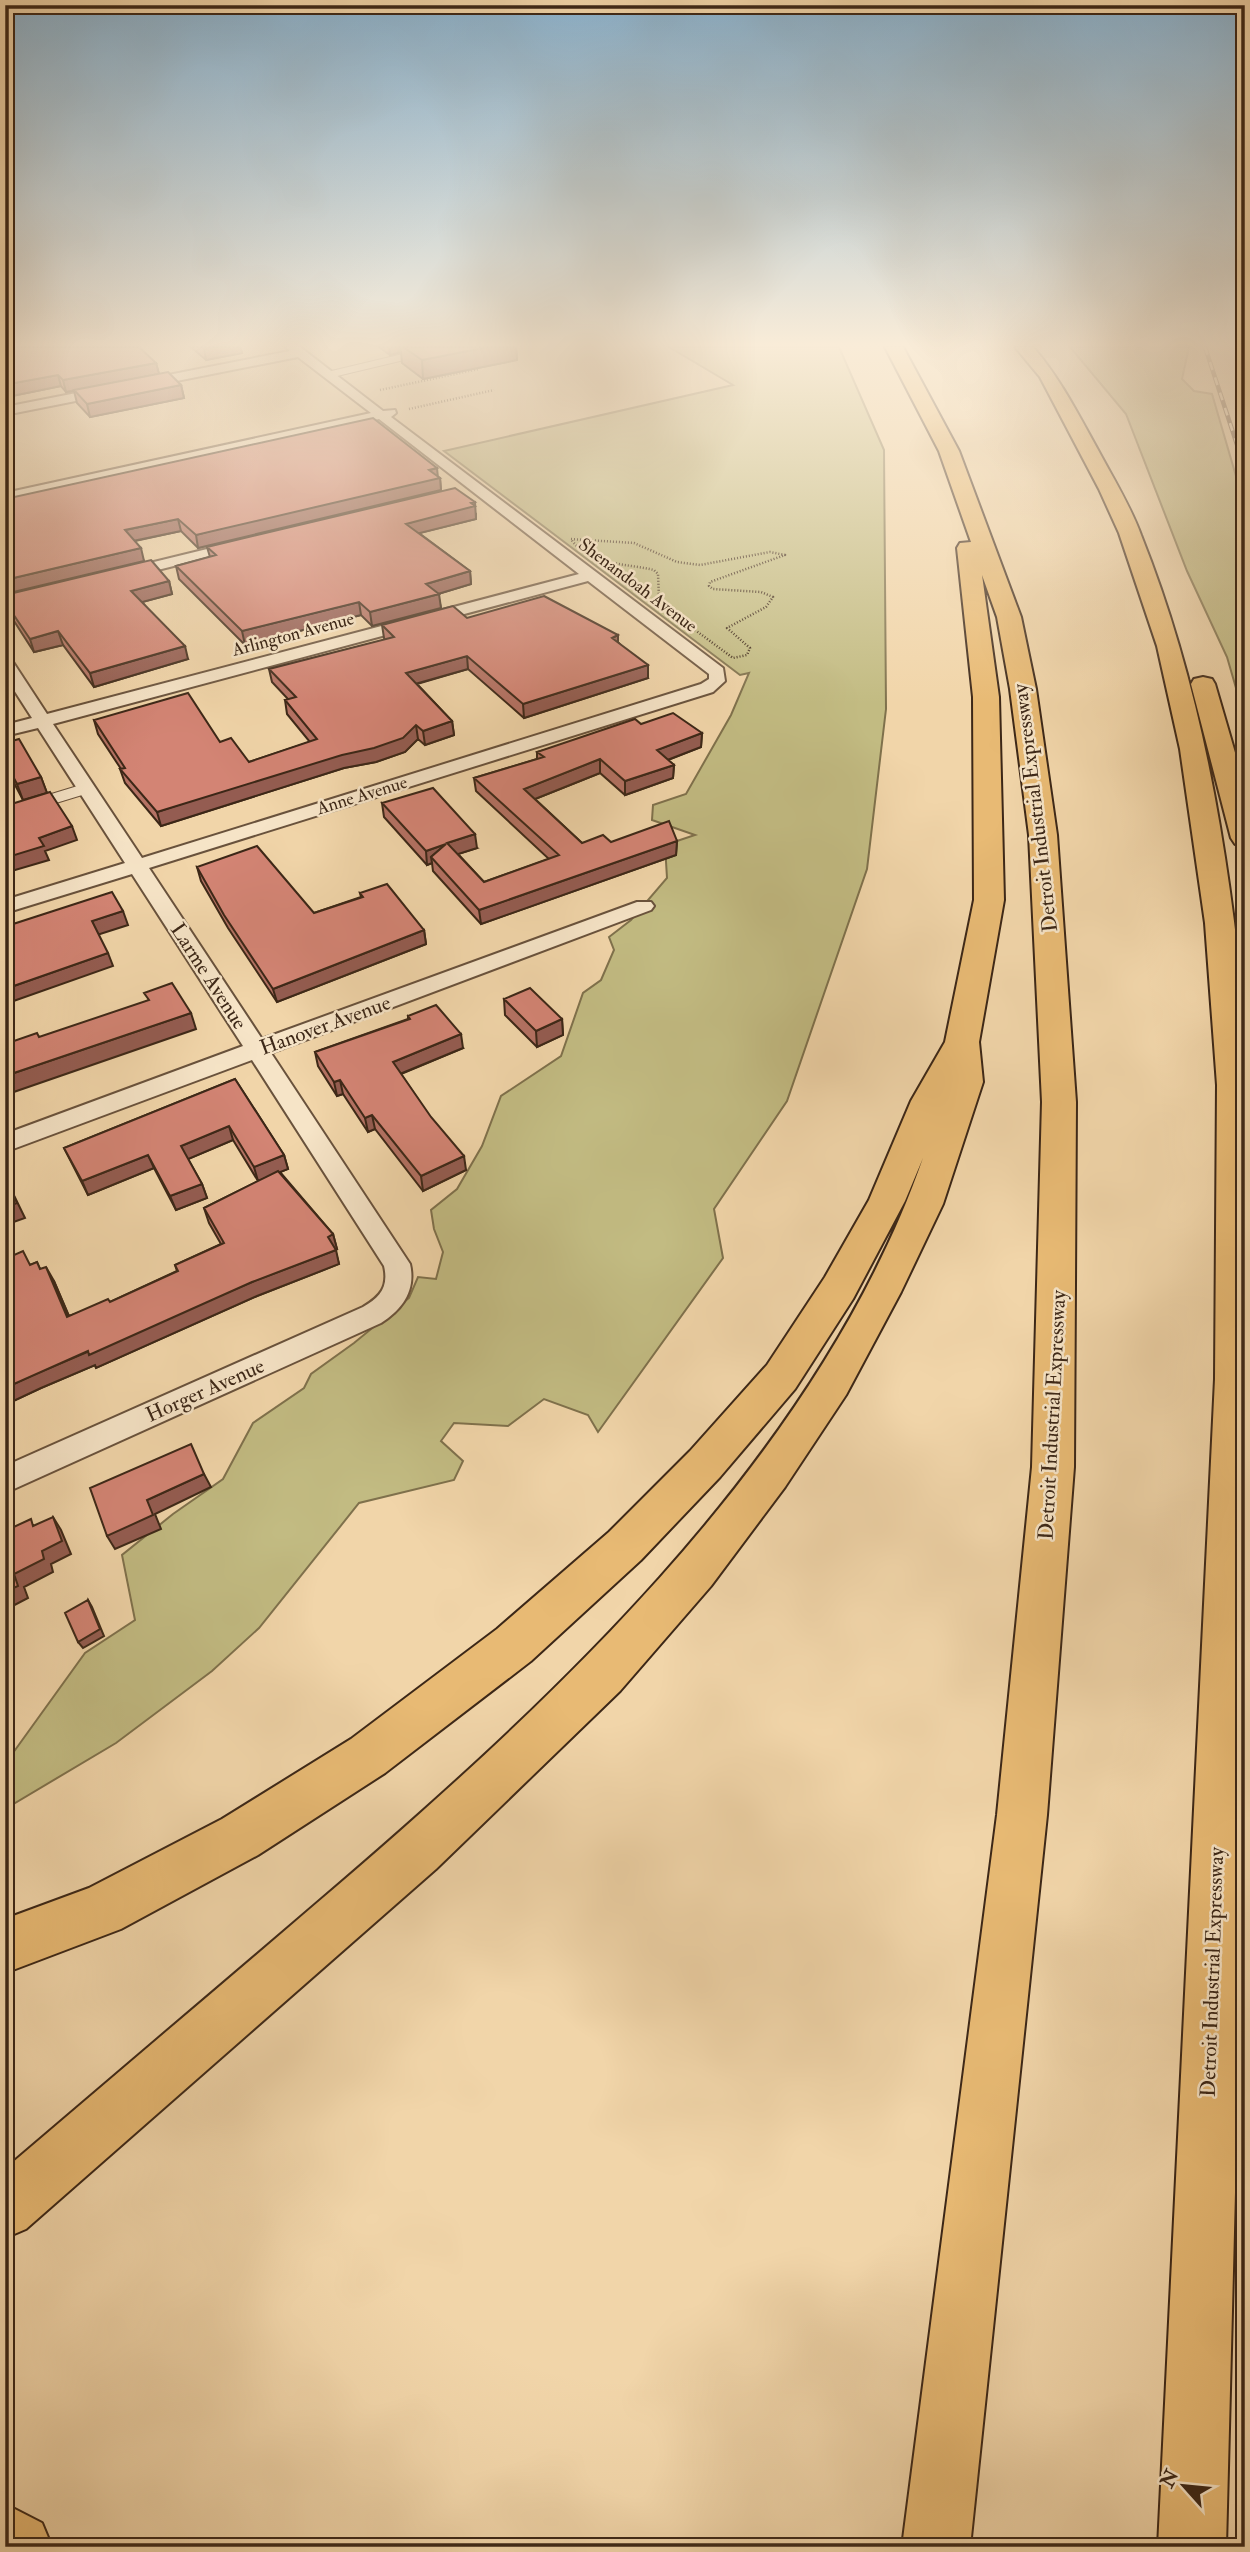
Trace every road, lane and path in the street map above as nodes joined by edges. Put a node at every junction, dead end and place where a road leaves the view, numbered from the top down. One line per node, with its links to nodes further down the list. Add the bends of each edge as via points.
1 (147, 466): 8 (street)
2 (452, 466): 6 (street, Shenandoah Avenue)
3 (955, 466): 5 (highway, Detroit Industrial Expressway)
4 (1095, 466): 9 (highway, Detroit Industrial Expressway)
5 (960, 480): 24 (highway, via 986,697 989,900); 33 (highway, Detroit Industrial Expressway, via 1009,617 1043,835 1059,1102 1058,1263 1053,1467 1022,1815)
6 (477, 488): 7 (street); 12 (street, Shenandoah Avenue)
7 (456, 493)
8 (5, 497)
9 (1130, 533): 20 (highway, via 1161,569 1191,646); 34 (highway, Detroit Industrial Expressway, via 1169,646 1193,748 1220,923 1234,1084 1235,1380)
10 (259, 541): 13 (street)
11 (783, 553): 11 (path, via 779,559 710,582 713,589 773,597 766,607 727,628 750,648 747,655 733,658 664,607 659,598 659,574 654,570 593,558 570,542 575,538 634,543 677,562 700,565)
12 (591, 575): 15 (street, Shenandoah Avenue, via 718,672); 16 (street, Arlington Avenue)
13 (101, 579)
14 (5, 663): 16 (street, Larme Avenue)
15 (717, 681): 21 (street, Anne Avenue, via 707,688)
16 (43, 721): 17 (street, Arlington Avenue); 18 (street, Larme Avenue)
17 (5, 731)
18 (88, 788): 19 (lane); 21 (street, Larme Avenue)
19 (31, 806)
20 (1245, 838)
21 (138, 865): 23 (street, Anne Avenue); 25 (street, Larme Avenue)
22 (644, 906): 25 (street, Hanover Avenue)
23 (5, 907)
24 (962, 1042): 29 (highway, via 928,1101 887,1201 839,1288 781,1377 625,1546 514,1645 368,1756 240,1837 102,1910); 30 (highway, via 967,1082 925,1203 882,1292 832,1383 695,1571 603,1675 418,1852)
25 (258, 1050): 26 (street, Hanover Avenue); 27 (street, Larme Avenue, via 397,1264)
26 (5, 1143)
27 (397, 1292): 28 (street, Horger Avenue, via 372,1315)
28 (5, 1480)
29 (5, 1946)
30 (5, 2208)
31 (5, 2538): 32 (highway)
32 (18, 2547)
33 (936, 2547)
34 (1192, 2547)

